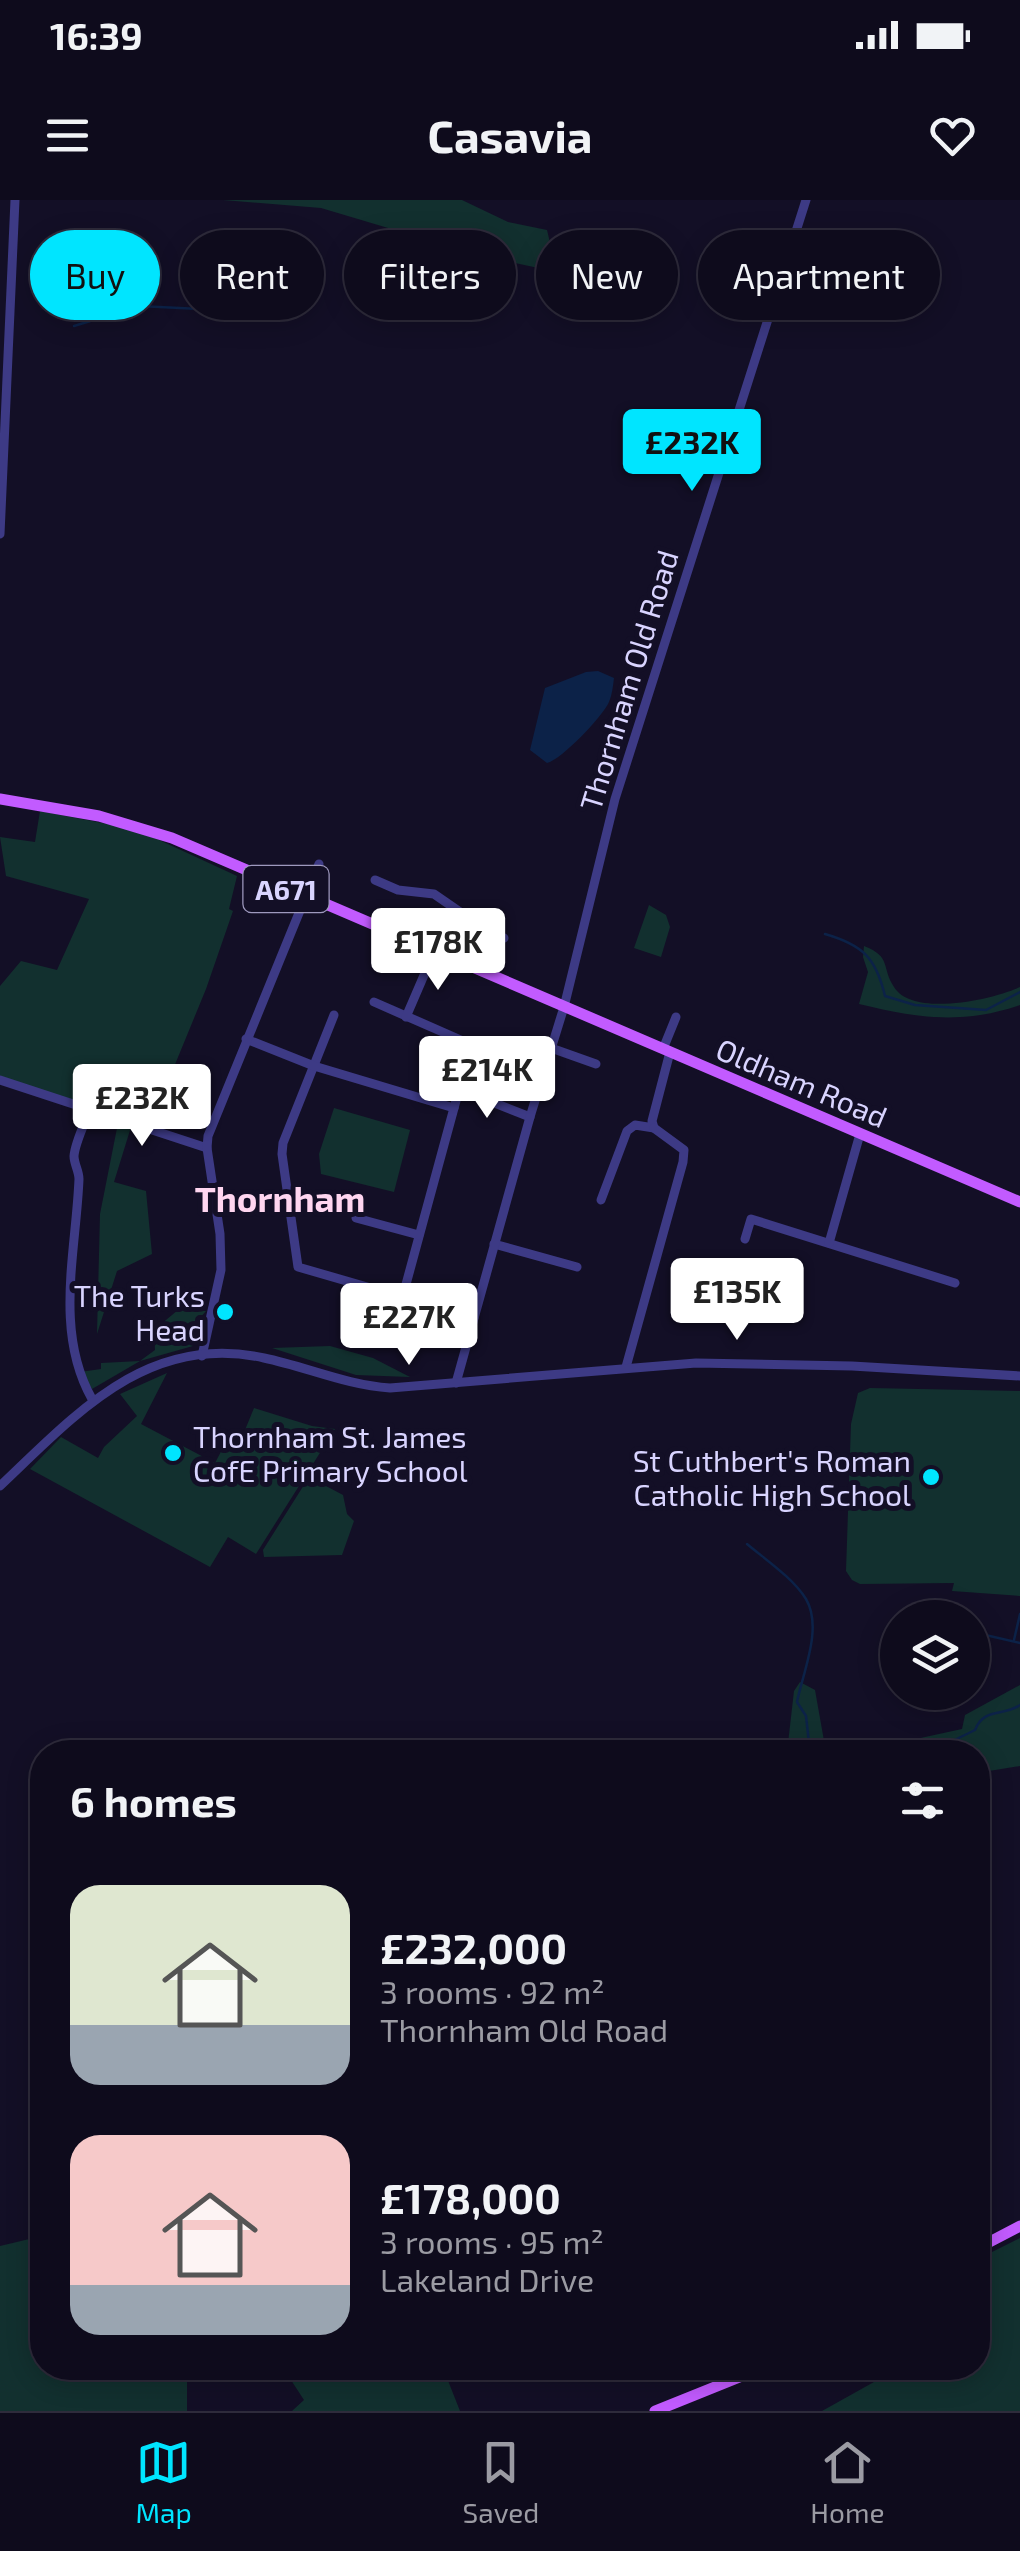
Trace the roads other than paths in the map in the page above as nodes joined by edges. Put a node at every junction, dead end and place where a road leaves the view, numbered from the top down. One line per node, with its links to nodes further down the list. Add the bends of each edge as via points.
1 (806, 200): 16 (street, Thornham Old Road, via 615,800)
2 (15, 204): 3 (street); 4 (street)
3 (0, 207)
4 (5, 317): 5 (street)
5 (1, 477): 6 (street)
6 (0, 534)
7 (0, 799): 10 (main road, A671, via 139,826)
8 (319, 864): 10 (street)
9 (375, 880): 11 (street, via 434,894)
10 (305, 897): 13 (main road, A671); 20 (street)
11 (489, 932): 12 (street); 14 (street)
12 (504, 938)
13 (434, 952): 14 (main road, A671); 18 (street)
14 (473, 968): 16 (main road, A671)
15 (374, 1002): 18 (street)
16 (564, 1007): 21 (street, Thornham Old Road); 22 (main road, Oldham Road / A671)
17 (334, 1015): 24 (street)
18 (406, 1017): 26 (street, via 468,1046)
19 (676, 1017): 22 (street)
20 (246, 1039): 24 (street); 32 (street)
21 (551, 1048): 23 (street); 29 (street, Thornham Old Road)
22 (667, 1050): 30 (street); 31 (main road, Oldham Road / A671)
23 (596, 1064)
24 (314, 1066): 27 (street); 42 (street, via 282,1154 298,1268)
25 (0, 1080): 28 (street)
26 (459, 1089): 27 (street); 29 (street)
27 (454, 1108): 36 (street)
28 (88, 1112): 32 (street); 48 (street, via 74,1158 80,1174 70,1276 75,1357)
29 (530, 1118): 39 (street, Thornham Old Road)
30 (654, 1128): 33 (street, via 636,1125 626,1132); 45 (street, via 684,1150 683,1162)
31 (860, 1134): 34 (main road, Oldham Road / A671); 38 (street)
32 (207, 1148): 44 (street, via 221,1270)
33 (602, 1200)
34 (1020, 1202)
35 (356, 1218): 36 (street)
36 (420, 1235): 42 (street)
37 (745, 1239): 38 (street, via 751,1219)
38 (829, 1243): 41 (street)
39 (494, 1244): 40 (street, via 573,1266); 43 (street, Thornham Old Road)
40 (564, 1277)
41 (955, 1283)
42 (402, 1299): 43 (street)
43 (474, 1318): 47 (street, Thornham Old Road)
44 (202, 1356): 47 (street, via 266,1358 362,1386); 48 (street, via 159,1365)
45 (626, 1367): 46 (street, via 763,1362); 47 (street)
46 (1020, 1376)
47 (456, 1383)
48 (92, 1399): 49 (street)
49 (0, 1486)
50 (1020, 2226): 51 (main road)
51 (990, 2242)
52 (735, 2380): 53 (main road)
53 (655, 2411)

